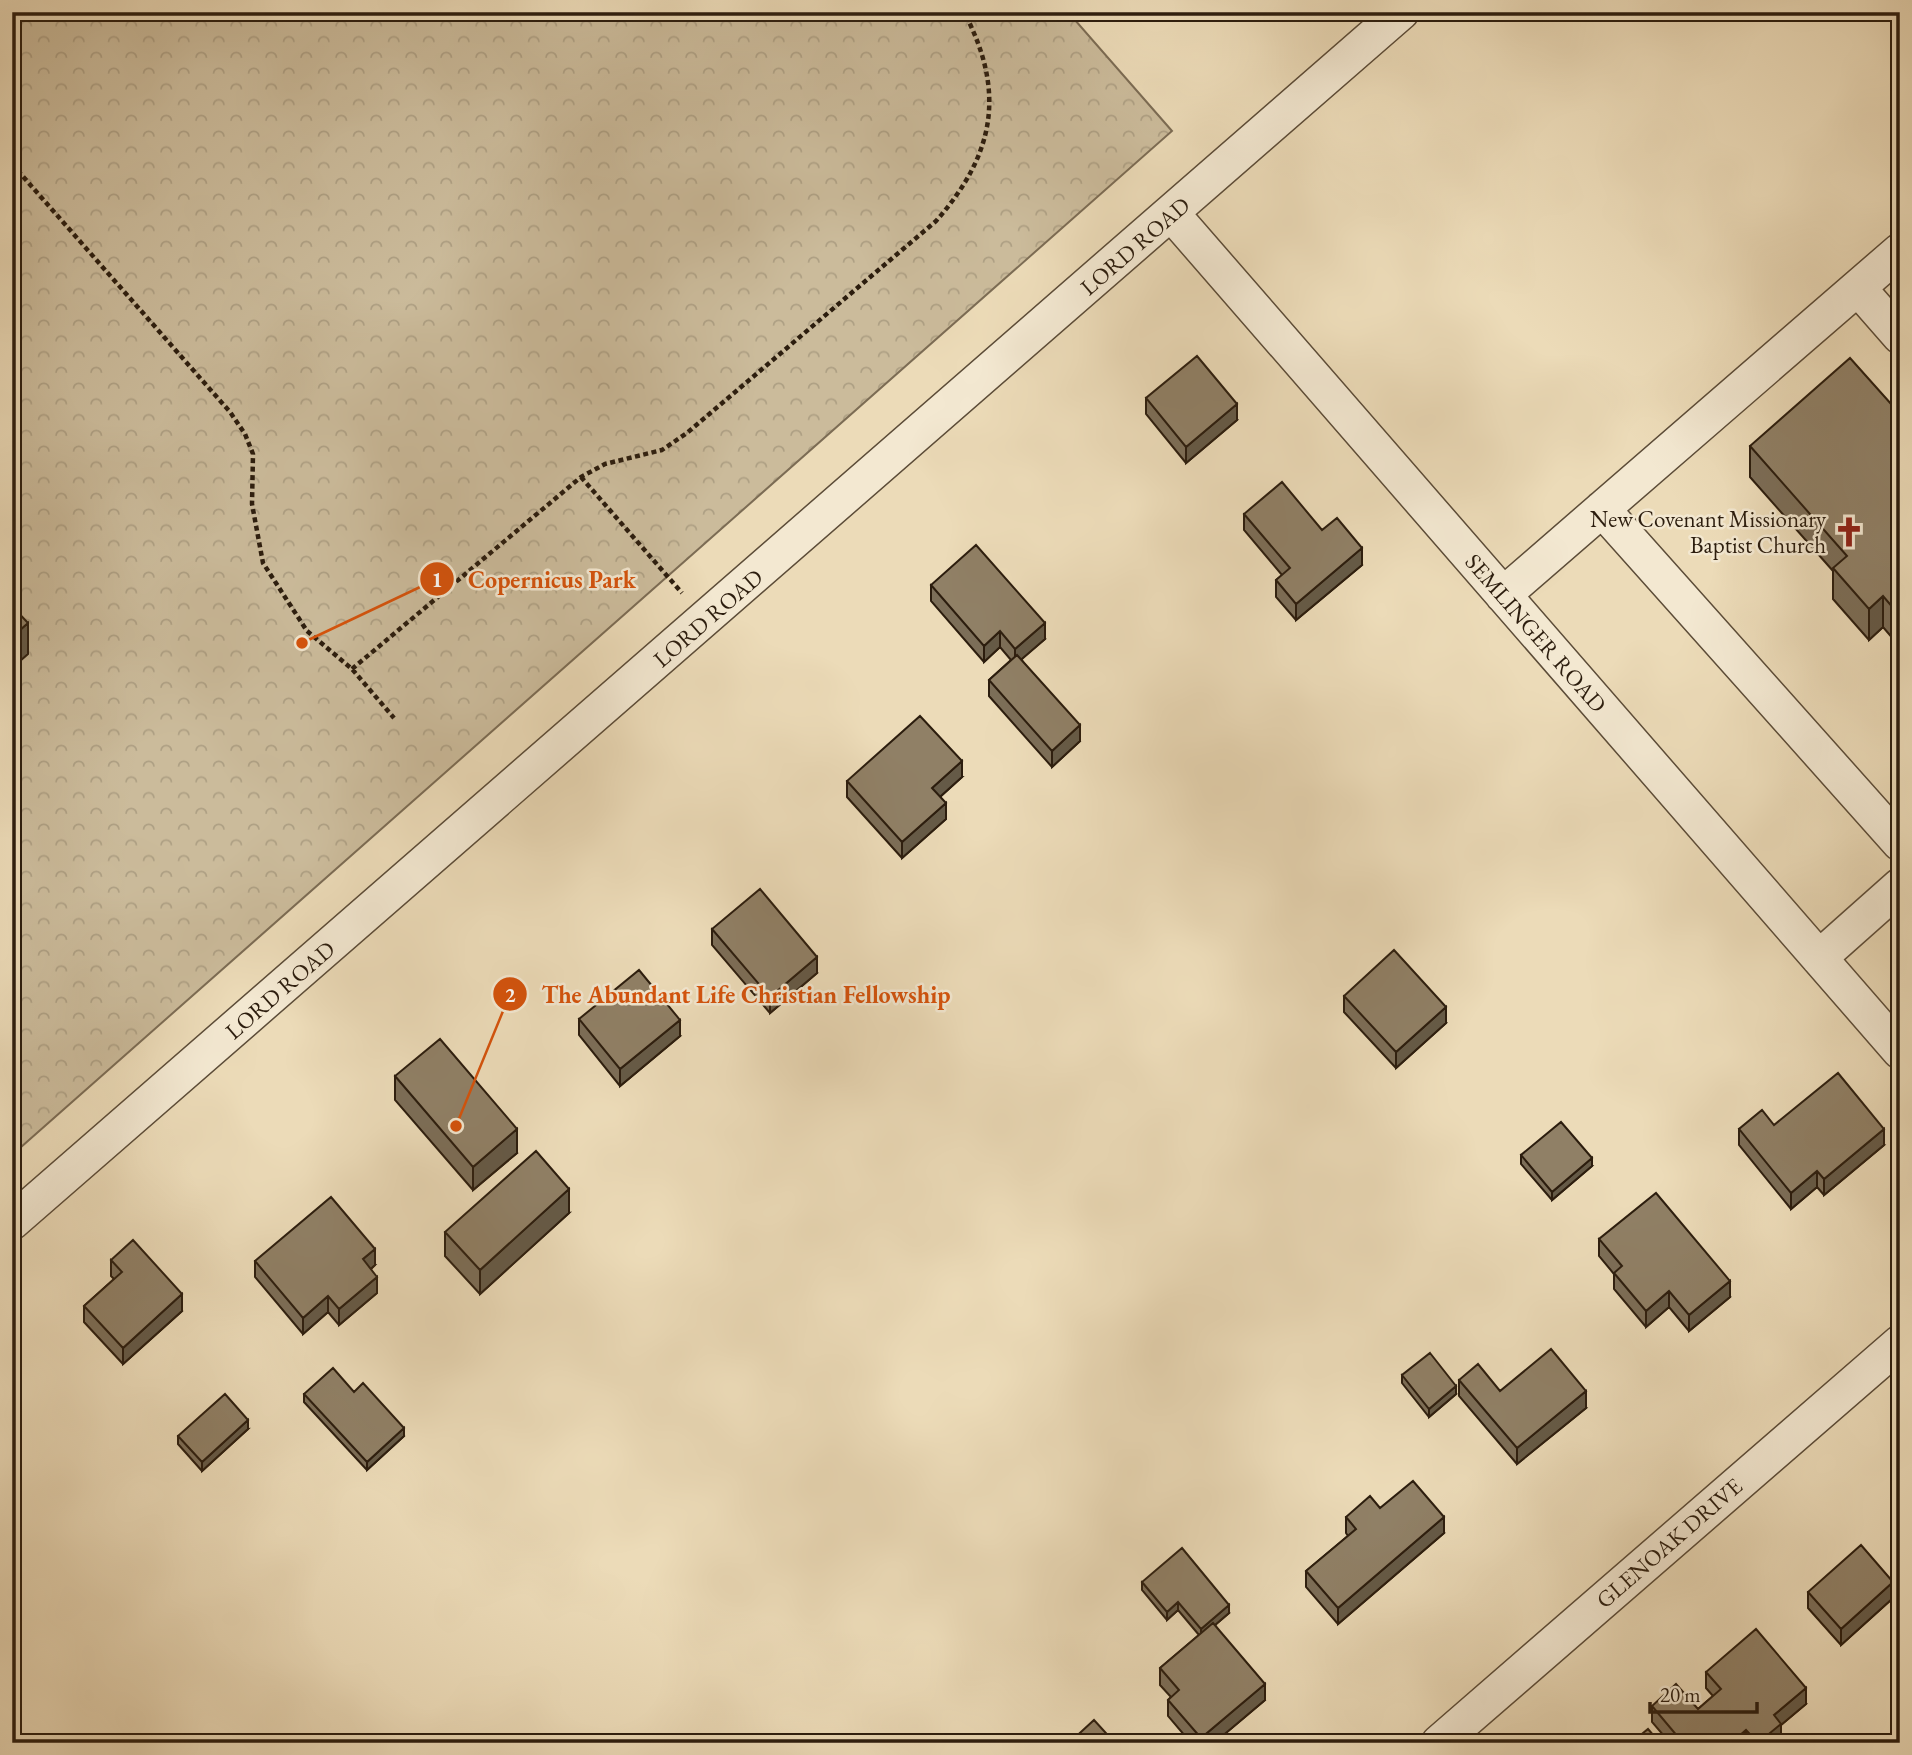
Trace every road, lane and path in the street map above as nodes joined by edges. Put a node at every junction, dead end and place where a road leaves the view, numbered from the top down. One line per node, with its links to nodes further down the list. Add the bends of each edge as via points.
1 (964, 12): 8 (path, via 988,73 989,114 981,151 962,191 936,220 687,433 662,450 605,464)
2 (1401, 12): 4 (street, LORD ROAD)
3 (12, 164): 12 (path, via 245,434 253,454 255,531 263,563 307,631)
4 (1172, 214): 10 (street, SEMLINGER ROAD); 11 (street, LORD ROAD)
5 (1900, 251): 6 (street)
6 (1858, 288): 7 (street); 9 (street)
7 (1900, 336)
8 (581, 478): 11 (path); 12 (path)
9 (1602, 509): 10 (street); 14 (street)
10 (1503, 595): 16 (street, SEMLINGER ROAD)
11 (705, 620): 18 (street, LORD ROAD)
12 (352, 669): 13 (path)
13 (394, 718)
14 (1900, 843)
15 (1900, 886): 16 (street)
16 (1819, 958): 17 (street, SEMLINGER ROAD)
17 (1900, 1051)
18 (12, 1222)
19 (1900, 1343): 20 (street, GLENOAK DRIVE)
20 (1439, 1743)

